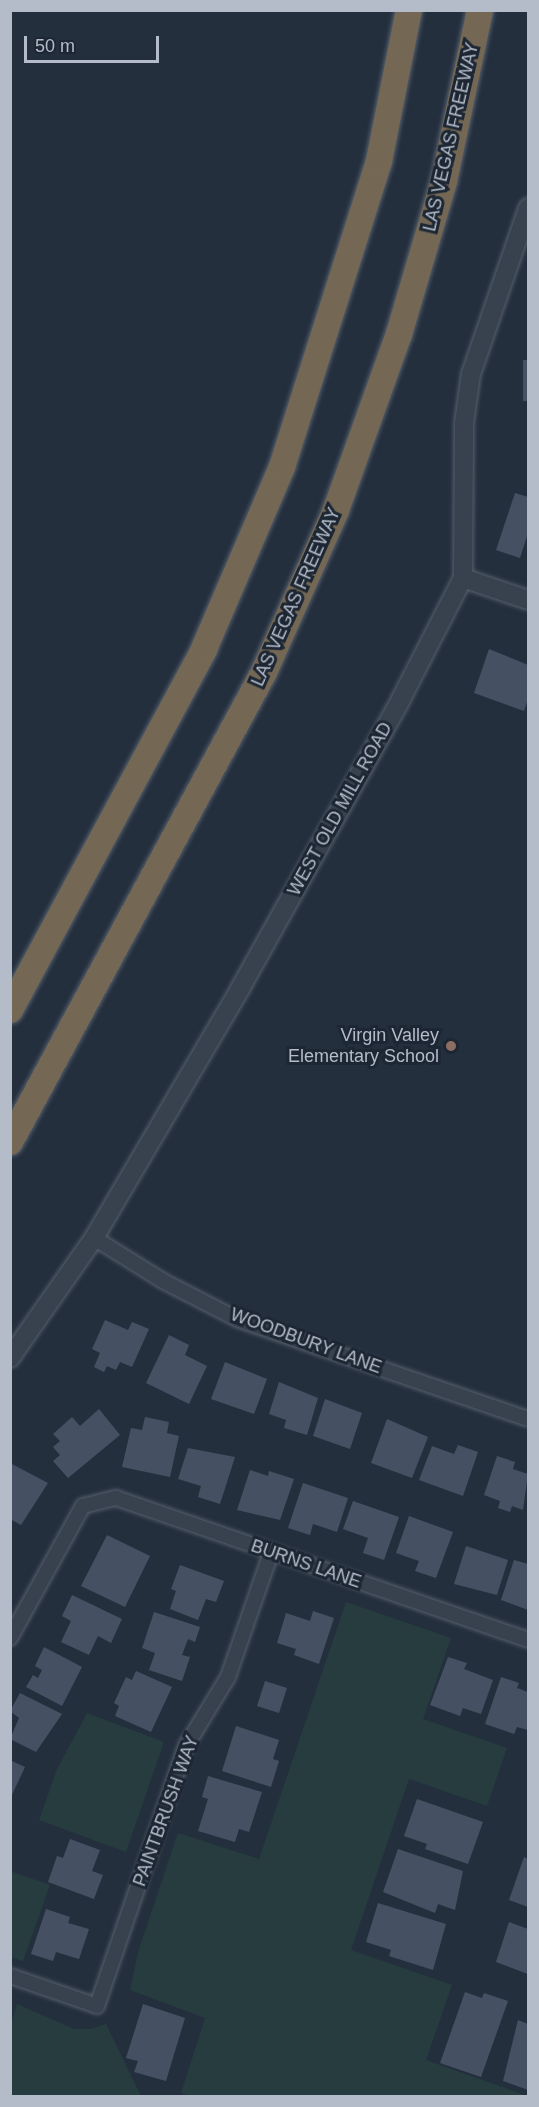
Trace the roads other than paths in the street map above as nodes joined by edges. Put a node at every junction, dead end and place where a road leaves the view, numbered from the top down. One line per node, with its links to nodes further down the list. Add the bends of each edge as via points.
1 (409, 10): 6 (highway, via 379,161 282,467 204,649)
2 (480, 10): 7 (highway, LAS VEGAS FREEWAY, via 444,181 399,334 336,510 264,672)
3 (528, 208): 4 (street, WEST OLD MILL ROAD, via 471,374 464,423)
4 (463, 578): 5 (street); 8 (street, WEST OLD MILL ROAD, via 320,846)
5 (528, 600)
6 (10, 1010)
7 (10, 1142)
8 (94, 1238): 9 (street, WEST OLD MILL ROAD); 10 (street, WOODBURY LANE, via 163,1281 239,1320)
9 (10, 1358)
10 (528, 1419)
11 (271, 1552): 12 (street, BURNS LANE, via 116,1498 83,1506); 13 (street, BURNS LANE); 14 (street, PAINTBRUSH WAY, via 228,1677 186,1746 97,2006)
12 (10, 1638)
13 (528, 1640)
14 (10, 1976)

